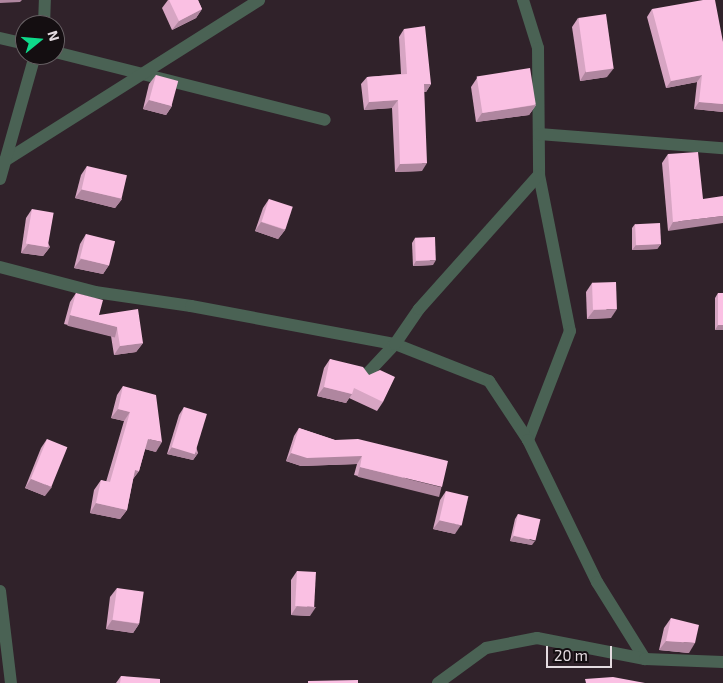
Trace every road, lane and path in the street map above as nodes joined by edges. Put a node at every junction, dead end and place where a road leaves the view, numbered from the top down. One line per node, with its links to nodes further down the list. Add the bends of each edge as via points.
1 (44, 0): 4 (street)
2 (259, 0): 9 (street)
3 (523, 0): 11 (street, via 538,48)
4 (44, 15)
5 (0, 38): 6 (street)
6 (15, 42)
7 (65, 55): 9 (street)
8 (32, 65): 13 (street)
9 (140, 74): 10 (street); 13 (street)
10 (325, 120)
11 (539, 134): 12 (street); 14 (street)
12 (723, 148)
13 (3, 162): 15 (street)
14 (539, 174): 17 (street, via 419,309); 19 (street, via 570,331)
15 (0, 179)
16 (0, 266): 17 (street, via 95,292 191,306)
17 (395, 344): 18 (street); 19 (street, via 489,381)
18 (365, 376)
19 (528, 440): 21 (street, via 597,582)
20 (0, 591): 23 (street)
21 (645, 659): 22 (street); 24 (street, via 537,638 486,648)
22 (723, 662)
23 (12, 683)
24 (438, 683)

